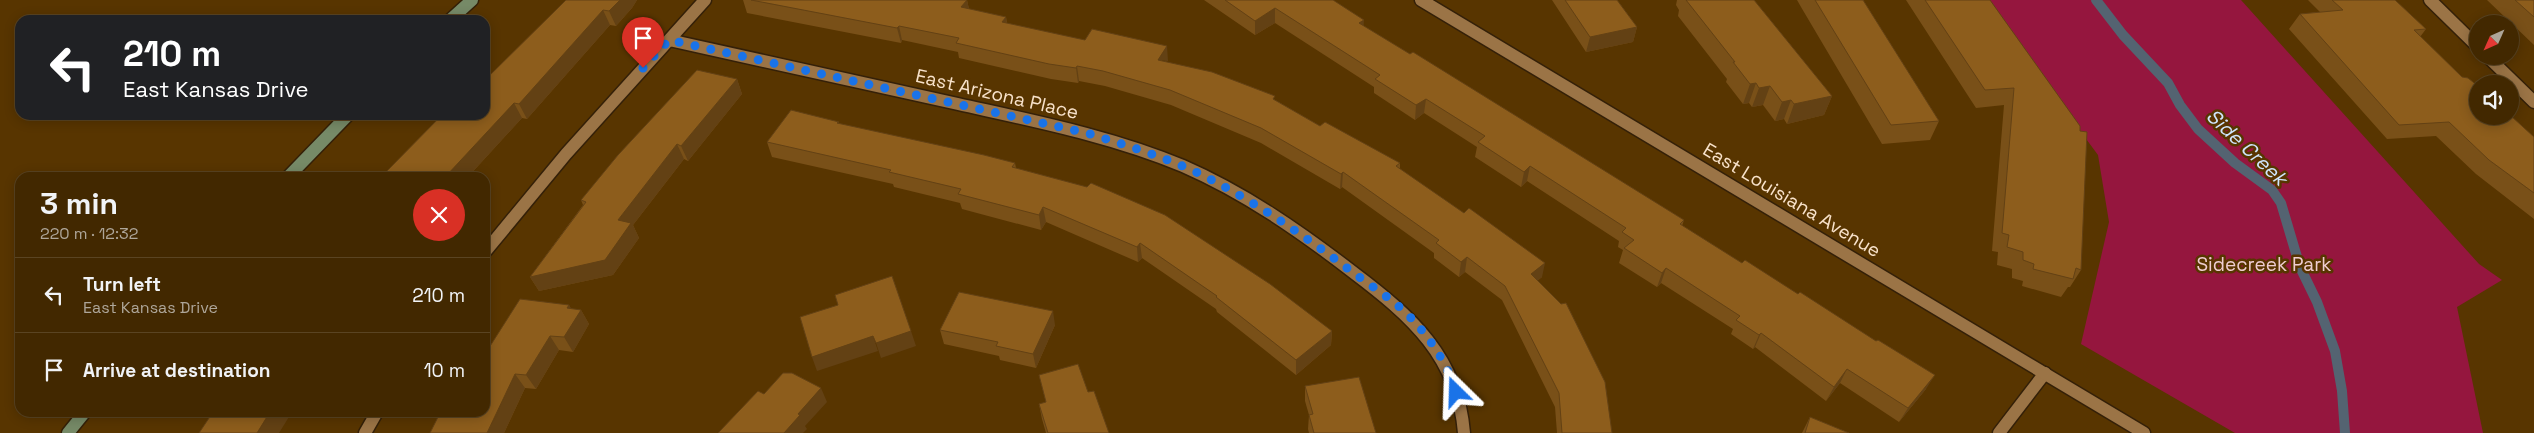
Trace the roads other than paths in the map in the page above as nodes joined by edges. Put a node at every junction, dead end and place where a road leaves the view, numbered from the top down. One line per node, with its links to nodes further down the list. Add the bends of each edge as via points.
1 (472, 0): 5 (main road)
2 (705, 0): 7 (street)
3 (1421, 0): 13 (street, East Louisiana Avenue)
4 (2430, 0): 6 (street)
5 (456, 15)
6 (2469, 37)
7 (669, 40): 12 (street, via 566,154); 18 (street, East Arizona Place, via 1087,133 1143,150 1197,173 1249,200 1308,239 1411,318 1437,352 1452,379 1464,419)
8 (2496, 65): 9 (street)
9 (2534, 102)
10 (343, 120): 11 (main road)
11 (293, 172)
12 (490, 246)
13 (2045, 373): 19 (street); 20 (street, East Louisiana Avenue)
14 (81, 417): 16 (main road)
15 (374, 417): 17 (street)
16 (68, 433)
17 (364, 433)
18 (1464, 433)
19 (1999, 433)
20 (2144, 433)

